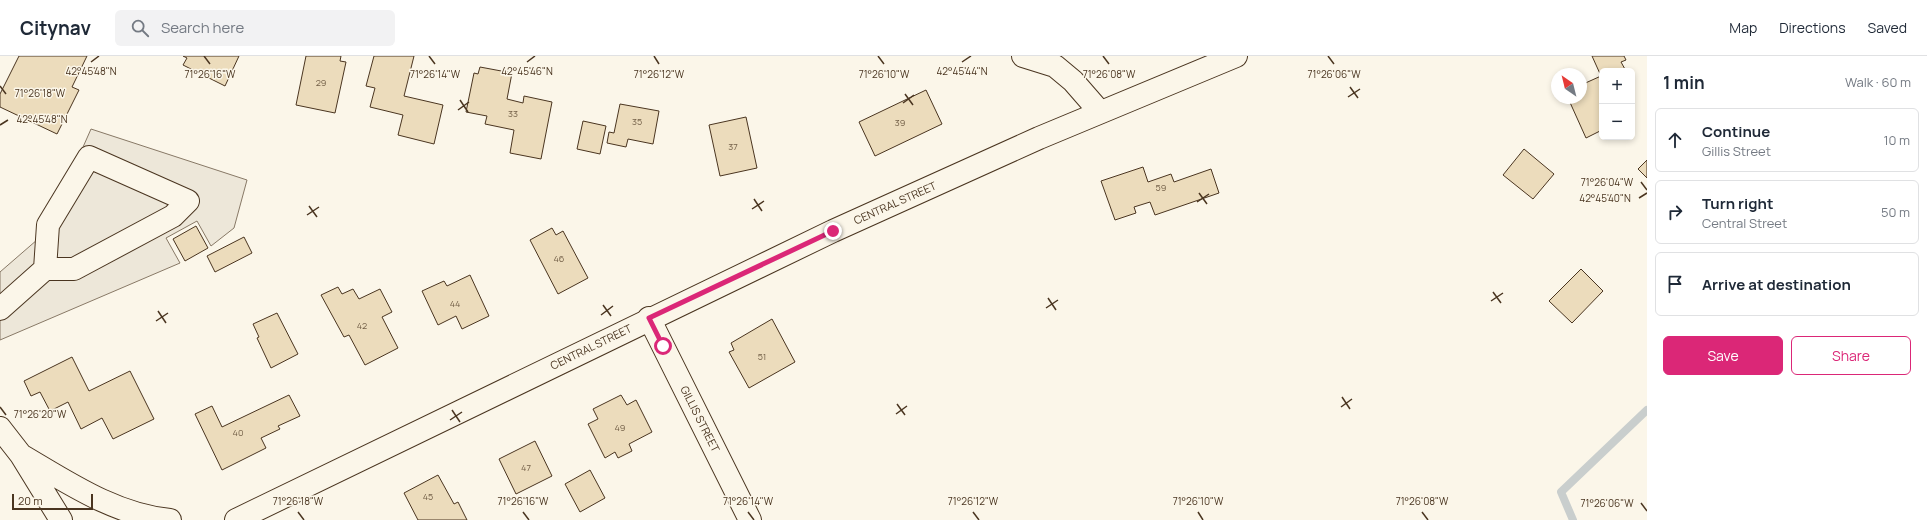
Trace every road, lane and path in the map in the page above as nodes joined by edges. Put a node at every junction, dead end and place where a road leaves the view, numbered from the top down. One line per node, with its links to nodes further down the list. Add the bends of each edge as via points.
1 (1023, 56): 3 (main road, via 1055,66 1073,81)
2 (1236, 56): 3 (main road, CENTRAL STREET)
3 (1100, 112): 6 (main road, CENTRAL STREET, via 833,231)
4 (45, 269): 4 (main road, via 74,269 172,216 188,200 89,157 48,225); 5 (main road)
5 (0, 309)
6 (649, 318): 11 (main road, CENTRAL STREET); 12 (main road, GILLIS STREET)
7 (0, 428): 8 (main road)
8 (21, 455): 9 (main road); 10 (main road, via 86,494 121,508)
9 (61, 520)
10 (170, 520)
11 (236, 520)
12 (750, 520)

